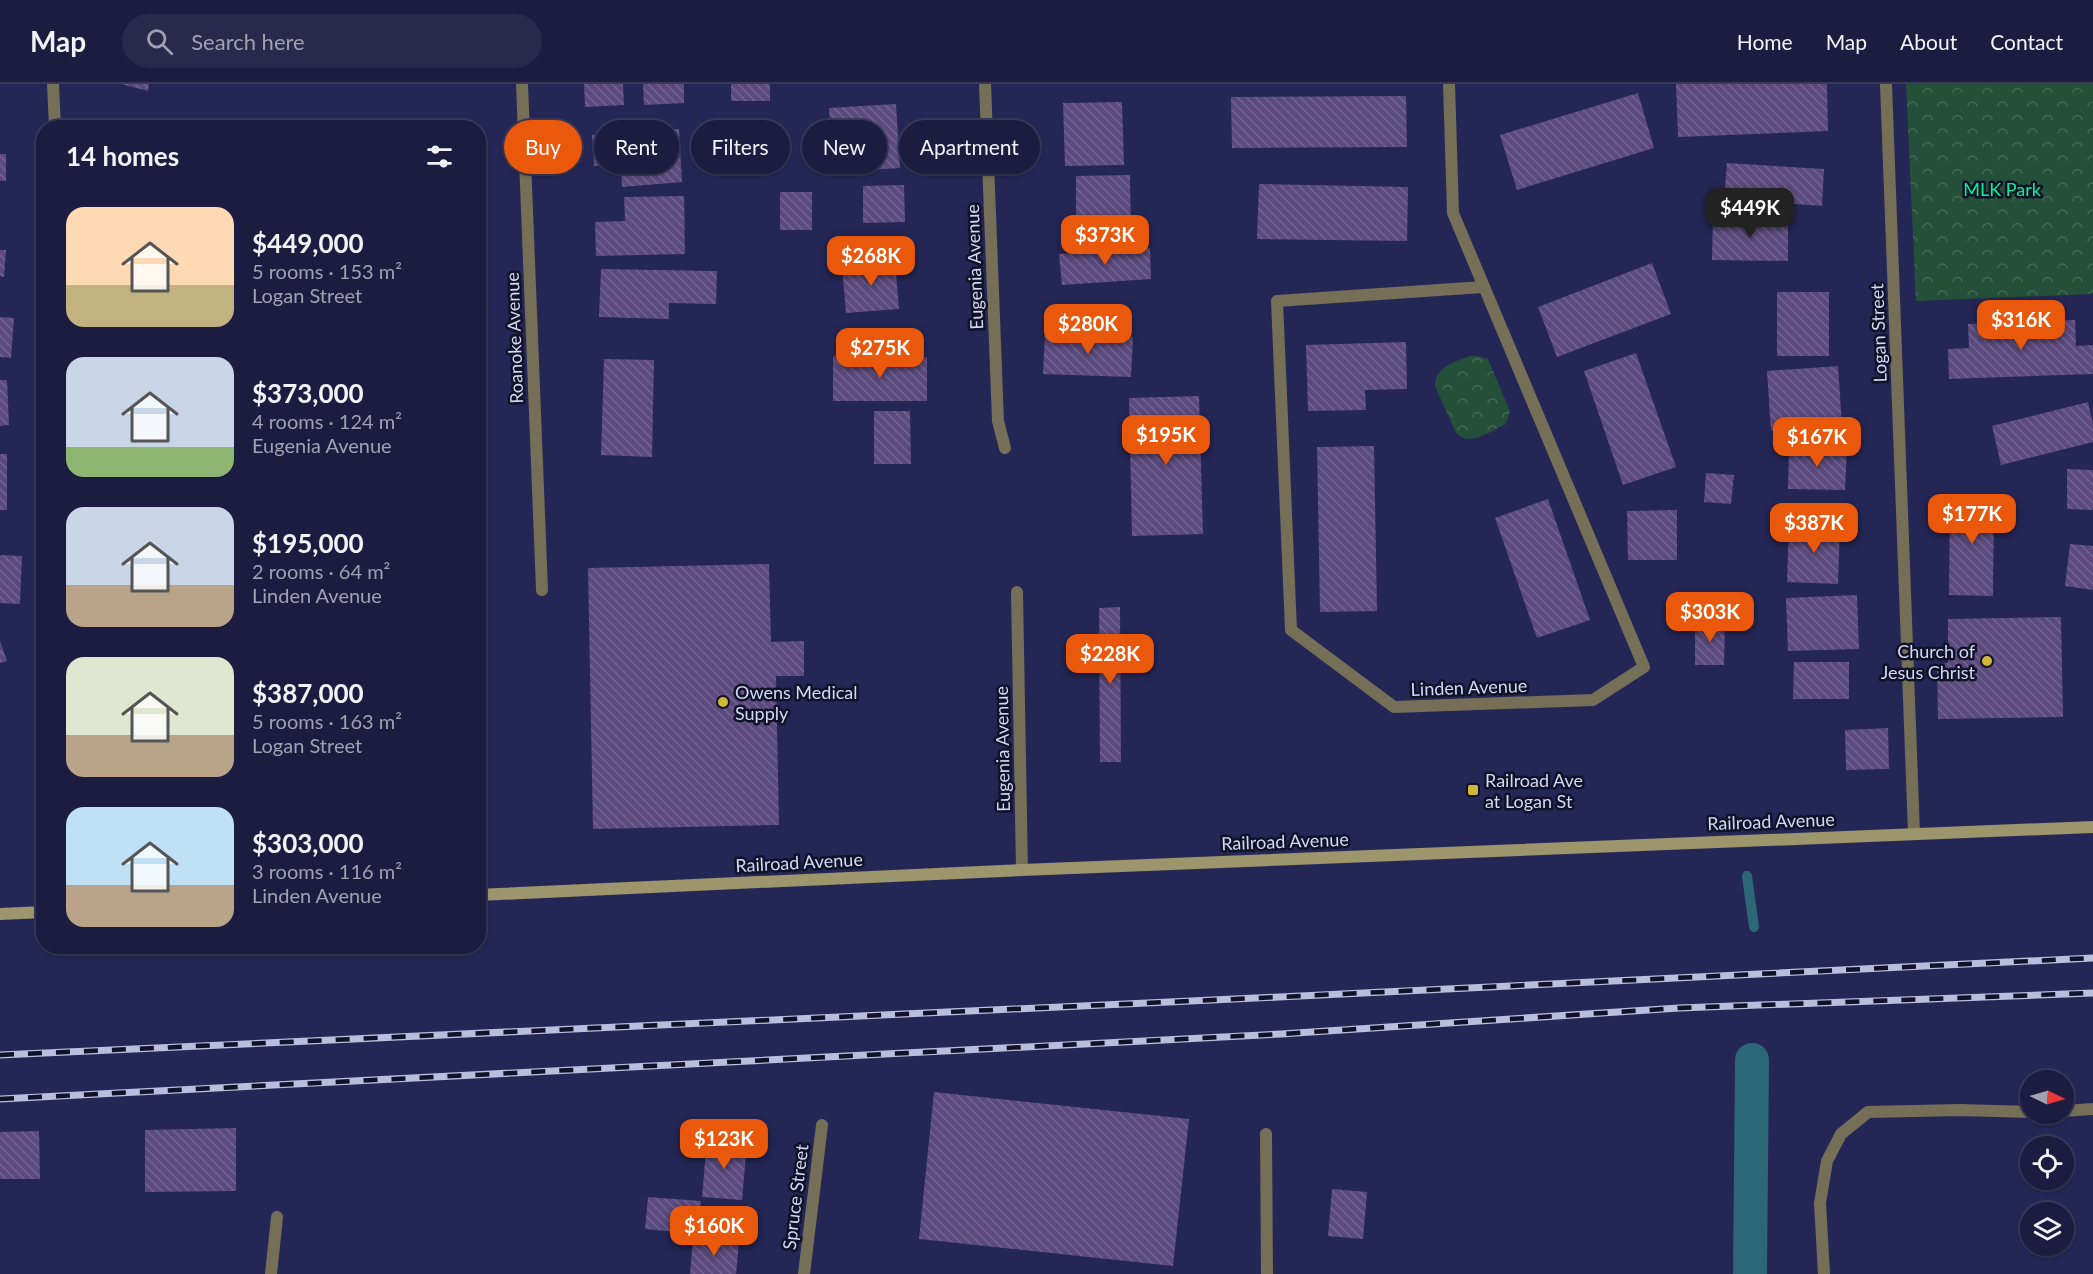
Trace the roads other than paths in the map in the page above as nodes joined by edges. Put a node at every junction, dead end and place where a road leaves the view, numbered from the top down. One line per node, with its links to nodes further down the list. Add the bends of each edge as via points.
1 (53, 84): 6 (street)
2 (522, 84): 9 (street, Roanoke Avenue)
3 (986, 84): 8 (street, Eugenia Avenue, via 998,421)
4 (1449, 84): 7 (street, Linden Avenue, via 1453,213)
5 (1886, 84): 12 (street, Logan Street)
6 (55, 120)
7 (1483, 287): 7 (street, Linden Avenue, via 1644,667 1593,700 1394,707 1291,630 1277,301)
8 (1005, 448)
9 (542, 590)
10 (1017, 592): 13 (street, Eugenia Avenue)
11 (2093, 827): 12 (main road, Railroad Avenue)
12 (1914, 833): 13 (main road, Railroad Avenue)
13 (1022, 870): 14 (main road, Railroad Avenue)
14 (486, 894)
15 (36, 912): 16 (main road)
16 (0, 914)
17 (2093, 1109): 18 (street)
18 (2074, 1110)
19 (2020, 1112): 26 (street, via 1868,1112 1841,1134 1827,1161 1820,1203)
20 (822, 1125): 24 (street, Spruce Street)
21 (1266, 1134): 25 (street)
22 (277, 1217): 23 (street)
23 (271, 1274)
24 (804, 1274)
25 (1267, 1274)
26 (1824, 1274)

